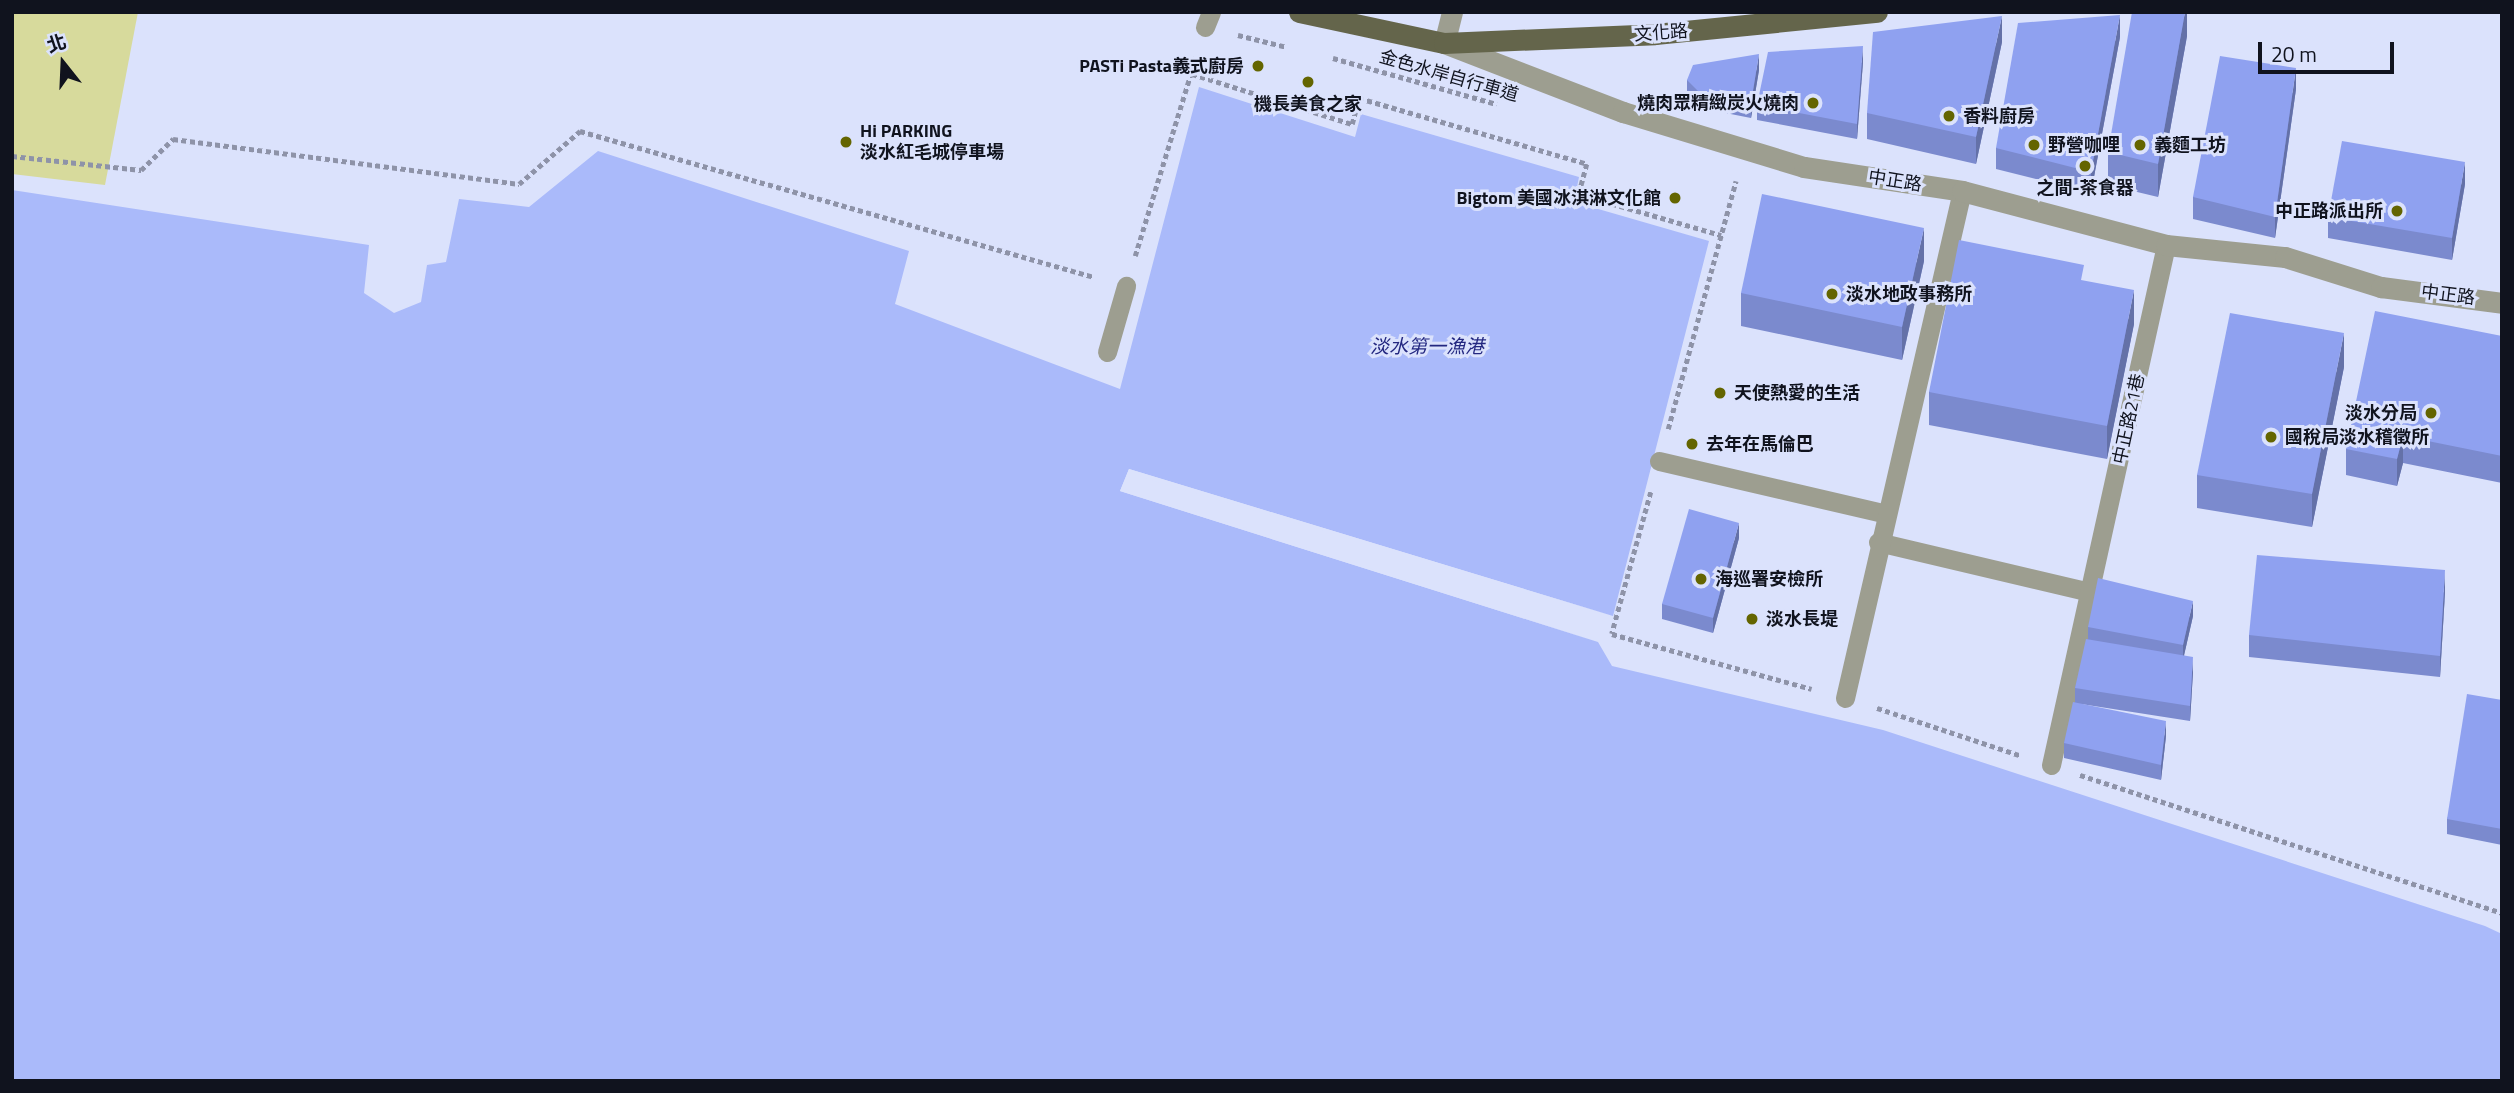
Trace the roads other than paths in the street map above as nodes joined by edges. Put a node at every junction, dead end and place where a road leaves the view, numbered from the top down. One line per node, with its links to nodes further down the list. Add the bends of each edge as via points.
1 (1299, 12): 4 (main road, 中正路)
2 (1452, 12): 4 (street)
3 (1877, 12): 4 (main road, 文化路, via 1655,34)
4 (1444, 43): 5 (street, 中正路, via 1690,135 1804,167)
5 (1962, 191): 6 (street, 中正路); 11 (lane)
6 (2166, 245): 8 (street, 中正路, via 2285,257 2381,287); 13 (lane, 中正路21巷)
7 (1126, 286): 9 (lane)
8 (2502, 303)
9 (1107, 352)
10 (1659, 461): 11 (lane)
11 (1886, 514): 12 (lane)
12 (1878, 542): 13 (lane); 14 (lane)
13 (2093, 593): 15 (lane, 中正路21巷)
14 (1845, 698)
15 (2051, 765)

